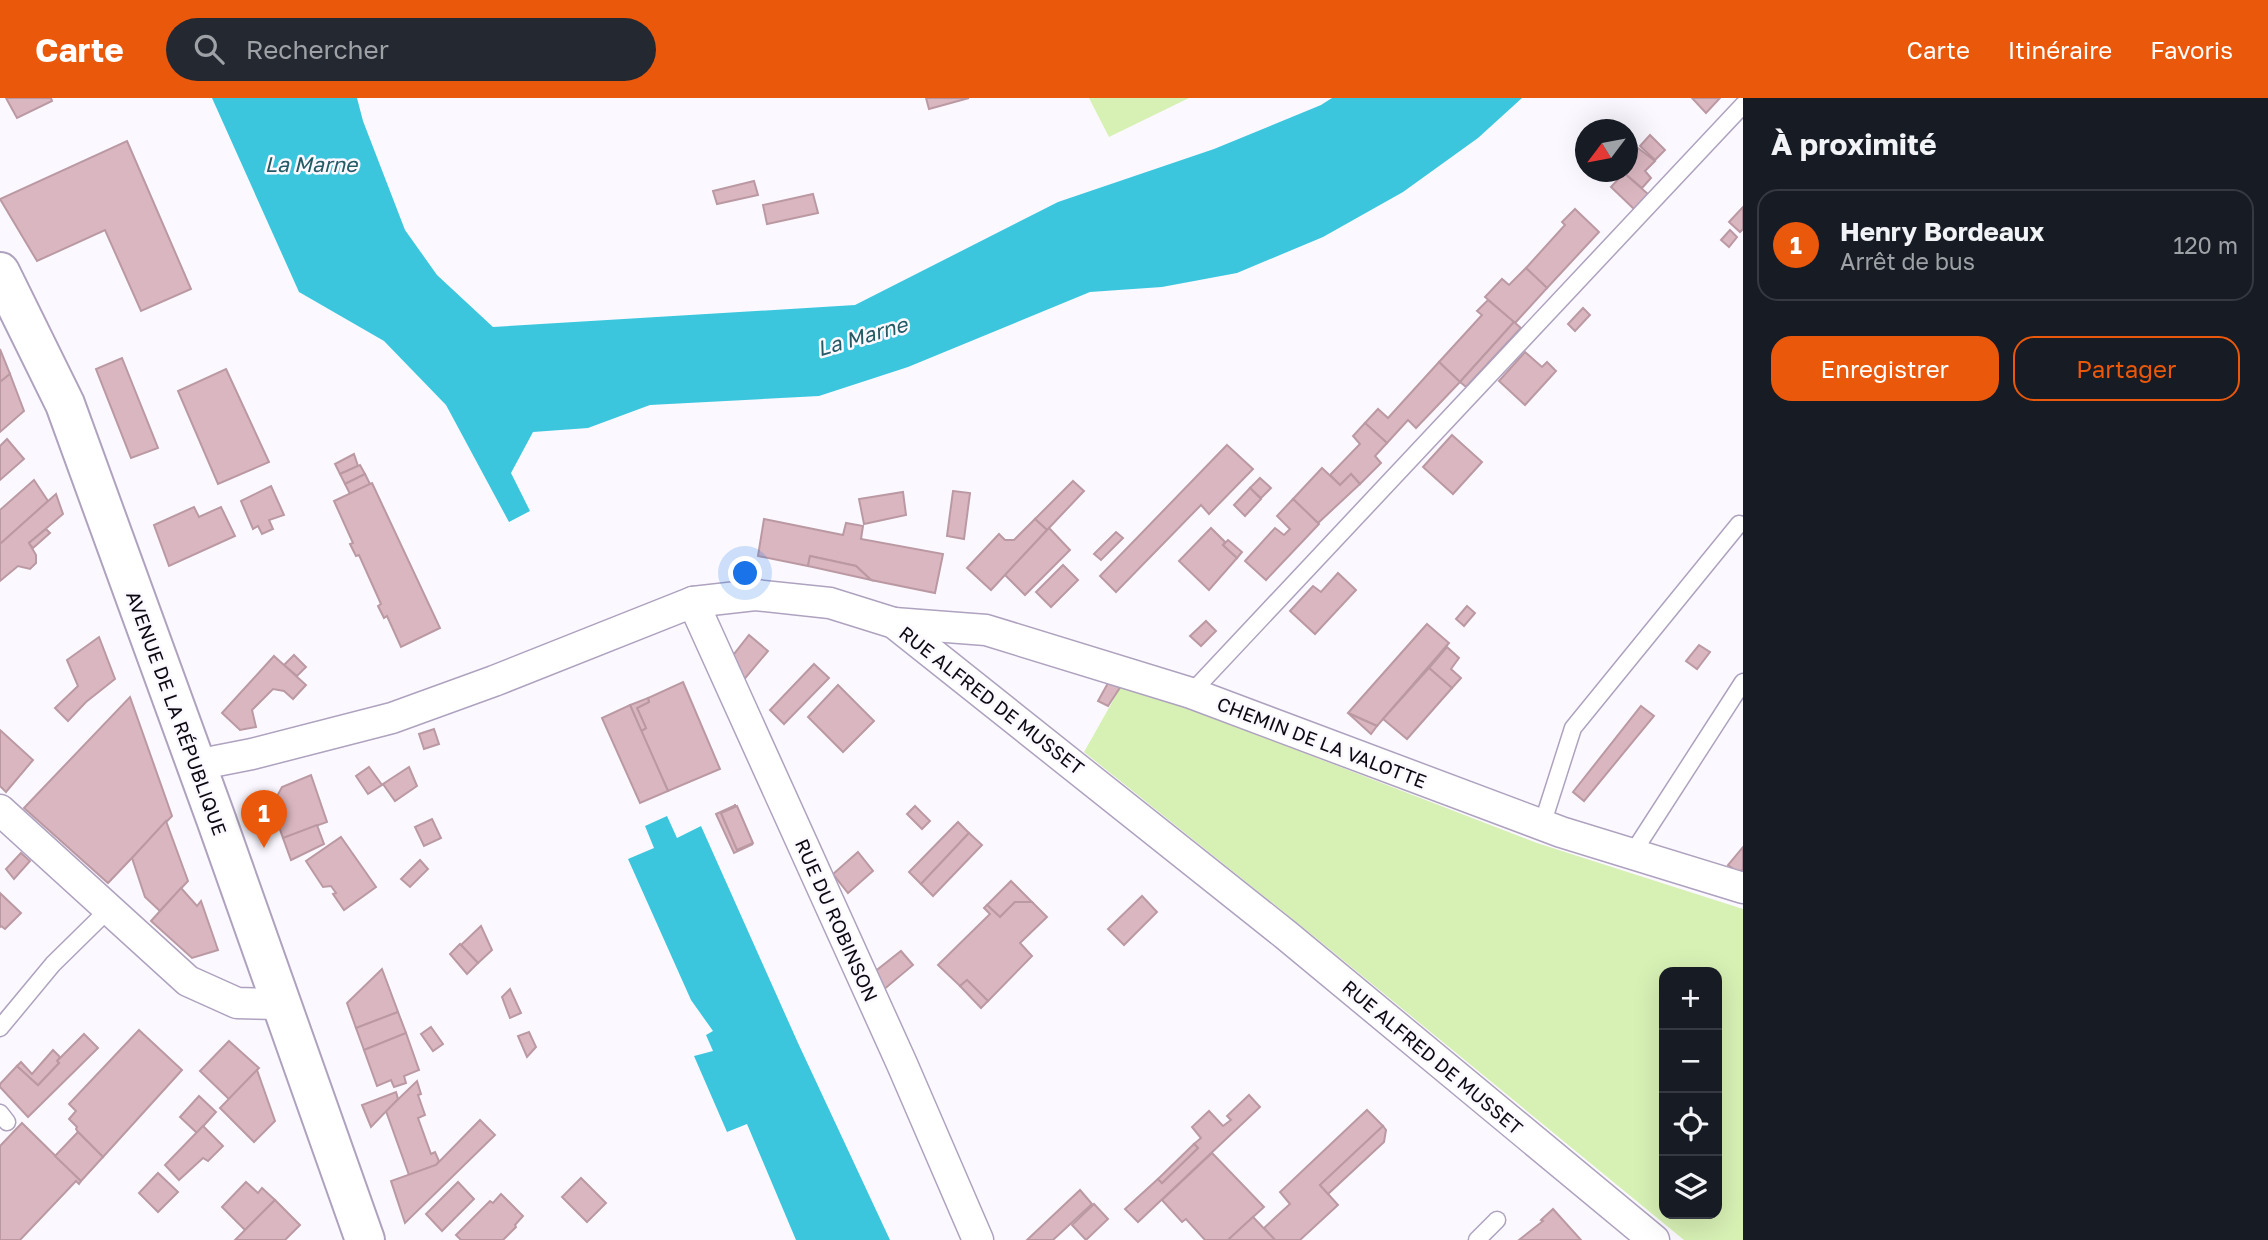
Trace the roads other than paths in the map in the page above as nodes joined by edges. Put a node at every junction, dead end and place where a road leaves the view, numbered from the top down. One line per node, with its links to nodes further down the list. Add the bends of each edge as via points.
1 (1743, 105): 7 (lane)
2 (0, 272): 8 (main road, AVENUE DE LA RÉPUBLIQUE, via 65,404)
3 (1739, 524): 10 (lane, via 1573,728)
4 (693, 602): 5 (street, RUE ALFRED DE MUSSET, via 755,595 830,603); 8 (street, RUE ALFRED DE MUSSET, via 393,718); 18 (street, RUE DU ROBINSON)
5 (894, 623): 7 (street, CHEMIN DE LA VALOTTE, via 986,630); 20 (street, RUE ALFRED DE MUSSET, via 1286,935)
6 (1743, 682): 11 (lane)
7 (1191, 693): 10 (street, CHEMIN DE LA VALOTTE)
8 (196, 765): 14 (main road, AVENUE DE LA RÉPUBLIQUE)
9 (0, 810): 13 (street)
10 (1542, 825): 11 (street, CHEMIN DE LA VALOTTE)
11 (1632, 854): 12 (street, CHEMIN DE LA VALOTTE)
12 (1743, 888)
13 (110, 908): 14 (street, via 188,981 237,1003); 15 (lane, via 53,964)
14 (281, 1004): 17 (main road, AVENUE DE LA RÉPUBLIQUE)
15 (0, 1028)
16 (1497, 1220): 19 (lane)
17 (365, 1240)
18 (978, 1240)
19 (1477, 1240)
20 (1654, 1240)

